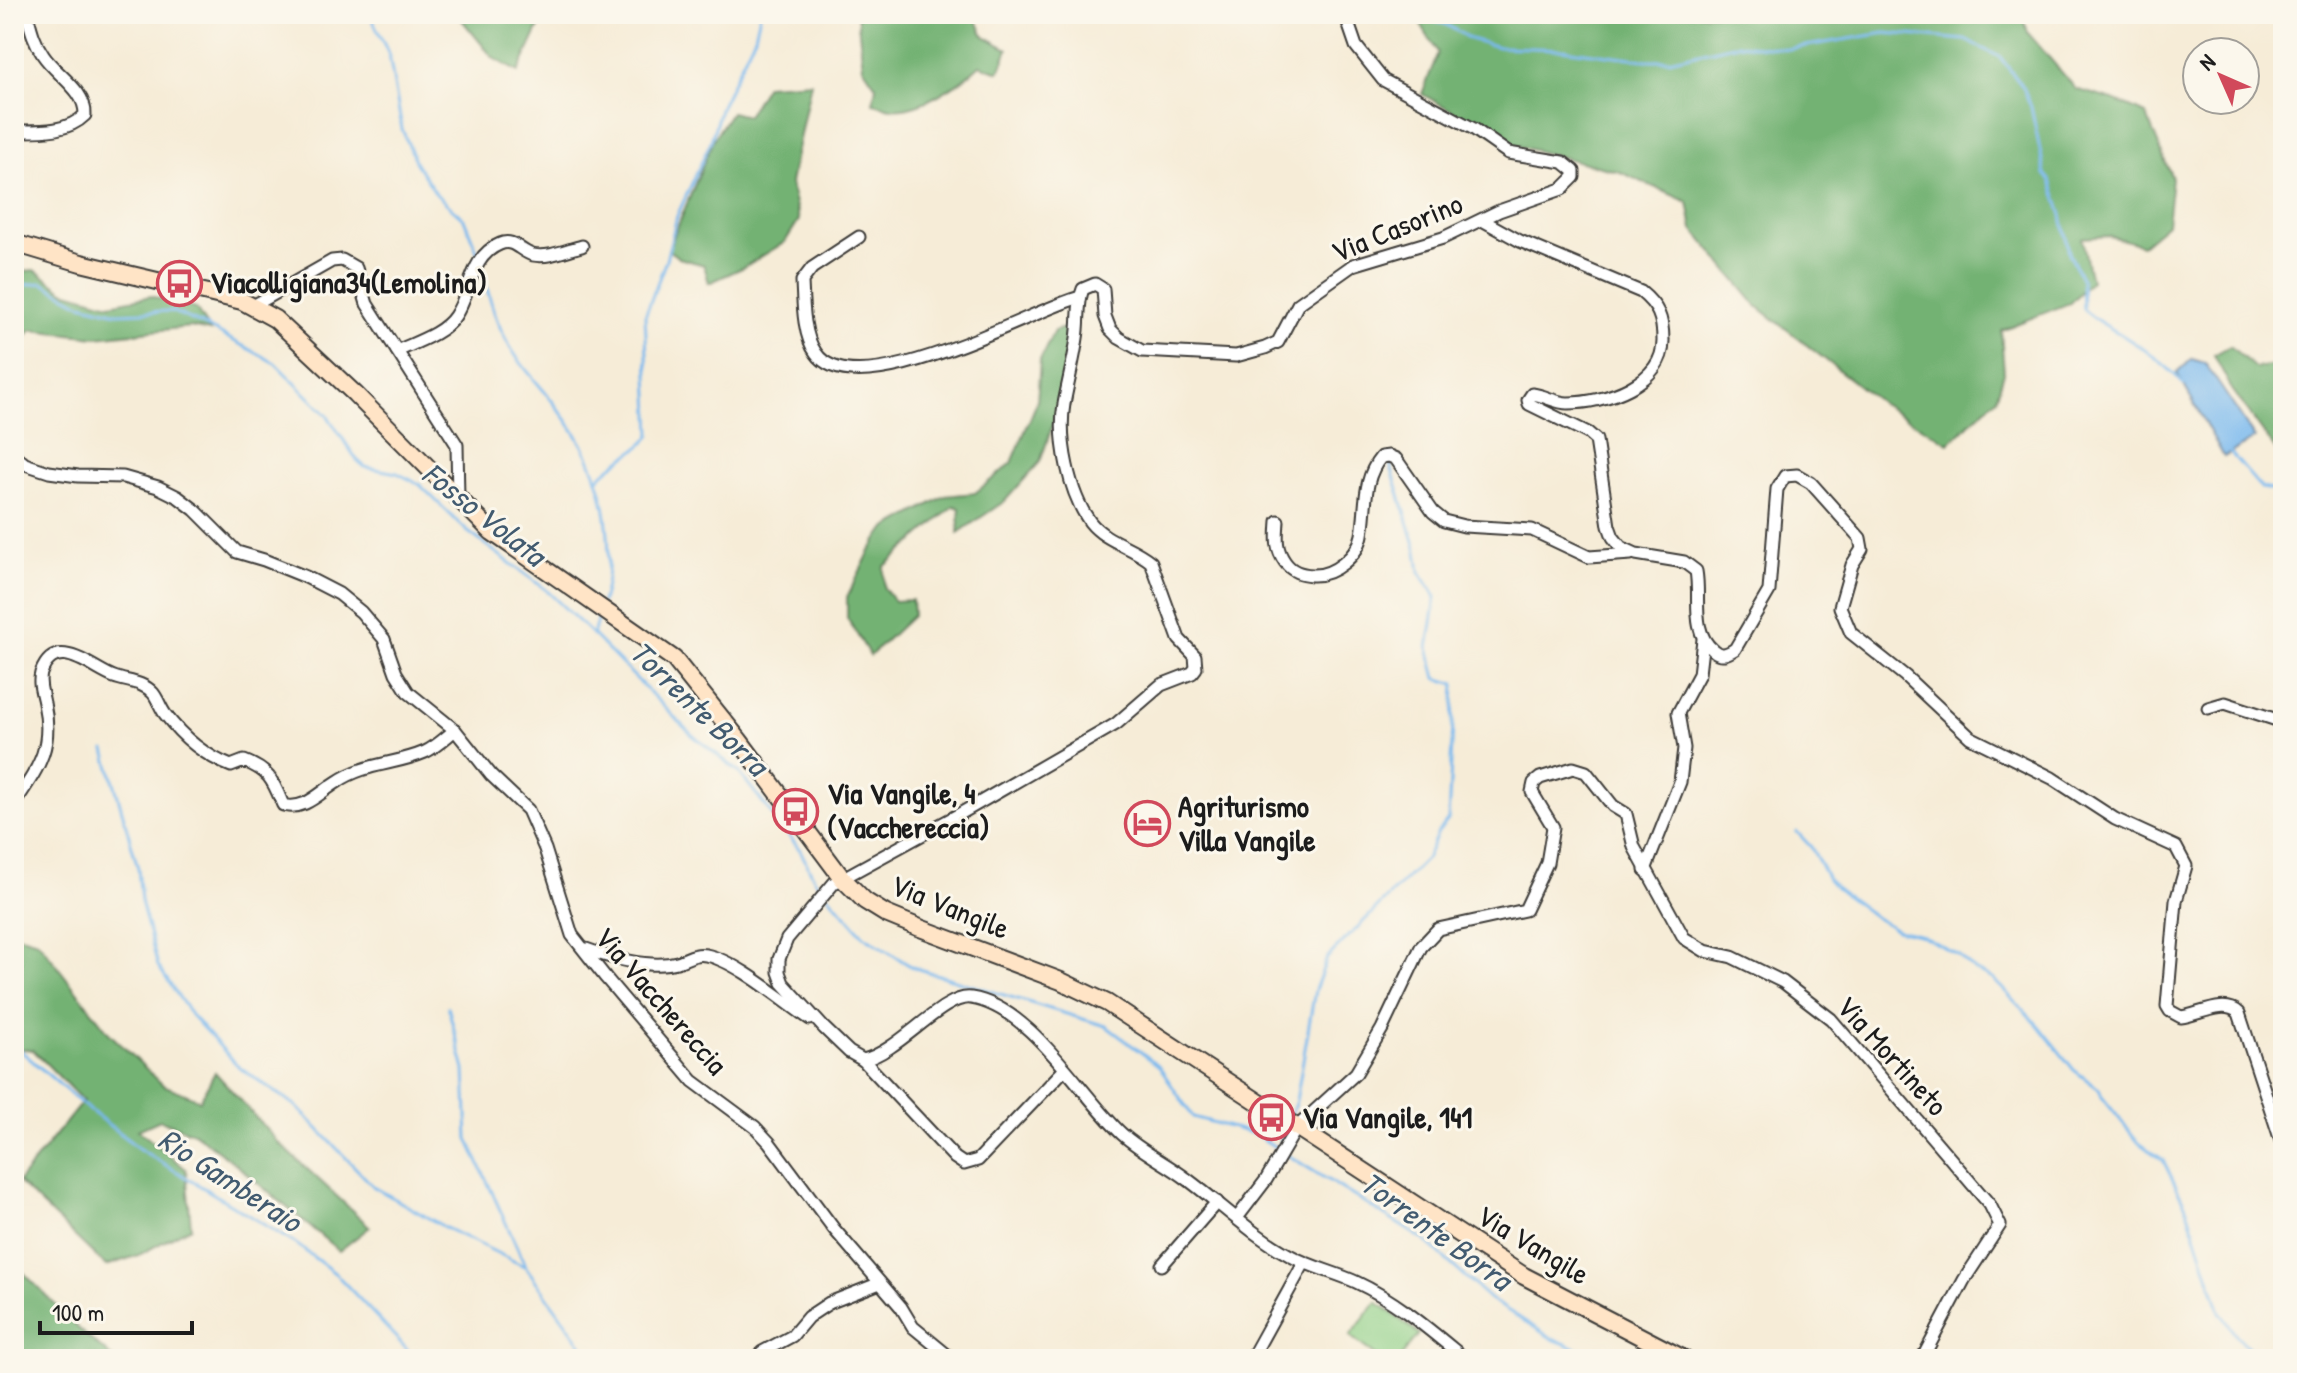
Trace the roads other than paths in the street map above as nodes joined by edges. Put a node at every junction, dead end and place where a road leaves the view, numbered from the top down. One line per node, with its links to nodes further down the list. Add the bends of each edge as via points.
1 (27, 14): 3 (street, via 44,57 78,92 85,115 79,122 47,131)
2 (1345, 14): 4 (street, Via Casorino, via 1356,46 1383,80 1508,153 1563,162 1574,171 1562,189)
3 (14, 131)
4 (1482, 220): 8 (street, Via Casorino, via 1443,238 1353,265 1298,304 1278,342 1236,356 1142,351 1110,329 1103,289 1089,286); 14 (street, via 1655,303 1663,323 1664,351 1643,380 1604,397 1566,403 1532,394 1528,400 1596,440 1609,526 1621,547)
5 (859, 237): 8 (street, via 812,268 802,281 812,346 821,360 838,369 865,371 912,361 968,344)
6 (14, 243): 9 (street, Via Vangile)
7 (582, 246): 10 (street, via 545,256 531,255 511,242 485,253 455,317)
8 (1080, 297): 21 (street, via 1064,407 1071,482 1096,528 1151,562 1179,639 1195,656 1196,668 1161,685 1116,724)
9 (253, 306): 10 (street, via 342,260 356,268 367,304); 12 (street, Via Vangile, via 292,334)
10 (397, 351): 12 (street, via 457,445)
11 (14, 455): 18 (street, Via Vacchereccia, via 49,472 123,477 158,487 195,510 237,552 339,594 384,639 408,692)
12 (458, 499): 21 (street, Via Vangile, via 509,545 684,669)
13 (1278, 521): 14 (street, via 1276,549 1287,566 1300,574 1320,575 1336,568 1362,538 1372,468 1389,456 1444,521 1532,530 1589,557)
14 (1636, 554): 15 (street, via 1684,562 1696,571)
15 (1703, 639): 20 (street, via 1699,674 1678,713 1684,748 1680,782); 27 (street, via 1719,654 1735,649 1769,591 1777,489 1785,476 1797,475 1811,483 1860,538 1862,549 1840,607 1851,633 1970,737 2052,778 2115,819 2176,847 2186,866 2176,901 2167,1006 2181,1017 2224,1006 2239,1013)
16 (2208, 708): 17 (street, via 2225,703)
17 (2283, 722)
18 (455, 730): 19 (street, via 426,752 368,766 293,808 283,805 275,782 255,765 244,761 231,766 192,745 140,683 110,676 73,655 59,655 41,674 48,741 40,767); 22 (street, Via Vacchereccia, via 528,810 568,926)
19 (14, 804)
20 (1645, 870): 26 (street, Via Mortineto, via 1626,814 1586,772 1573,768 1540,778 1532,792 1553,827 1547,863 1525,910 1438,929 1421,947 1356,1073); 39 (street, Via Mortineto, via 1684,938 1783,982 1831,1019 1990,1205 2000,1225)
21 (838, 881): 23 (street, via 787,939 779,959 783,983); 26 (street, Via Vangile, via 886,914 1107,1003)
22 (585, 949): 23 (street, via 641,962 676,962 695,954 719,959); 32 (street, Via Vacchereccia, via 693,1081 769,1142)
23 (824, 1028): 24 (street)
24 (863, 1060): 25 (street, via 904,1039 947,1004 970,998 1019,1021); 25 (street, via 955,1158 971,1164)
25 (1064, 1070): 28 (street, via 1121,1132)
26 (1297, 1127): 29 (street, Via Mortineto); 33 (street, Via Vangile)
27 (2283, 1147)
28 (1217, 1202): 29 (street); 31 (street)
29 (1237, 1218): 30 (street)
30 (1304, 1263): 36 (street); 37 (street, via 1392,1302)
31 (1162, 1265)
32 (880, 1283): 34 (street, via 829,1303); 35 (street, Via Vacchereccia, via 913,1327)
33 (1651, 1352): 38 (street, Via Vangile)
34 (757, 1359)
35 (952, 1359)
36 (1251, 1359)
37 (1465, 1359)
38 (1684, 1359)
39 (1922, 1359)

